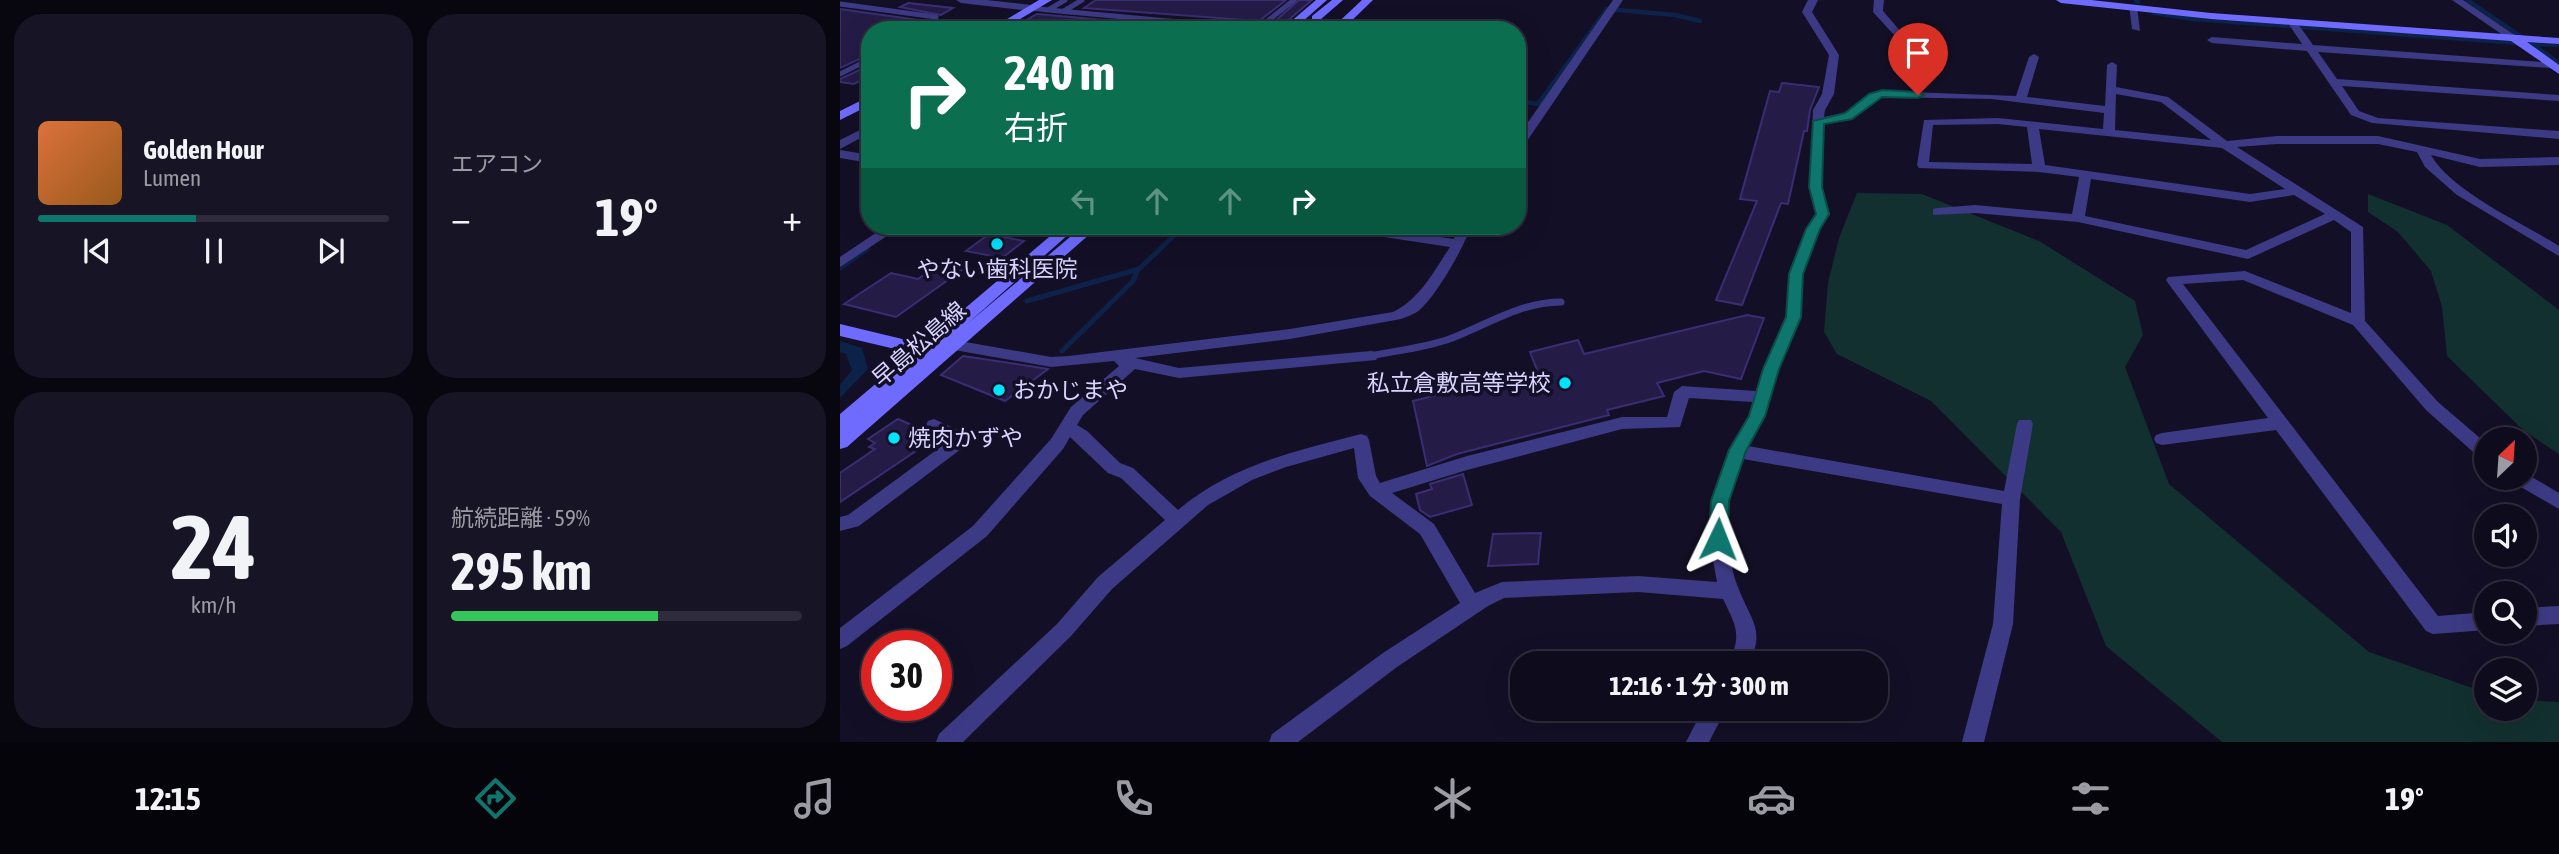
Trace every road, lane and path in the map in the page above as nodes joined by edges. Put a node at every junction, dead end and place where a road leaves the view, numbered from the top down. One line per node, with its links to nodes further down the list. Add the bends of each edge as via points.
1 (961, 0): 17 (street)
2 (1065, 0): 14 (lane)
3 (1082, 0): 18 (lane)
4 (1294, 0): 22 (lane)
5 (1322, 0): 23 (main road)
6 (1338, 0): 24 (main road)
7 (1354, 0): 25 (main road)
8 (1368, 0): 26 (main road)
9 (1813, 0): 47 (street, via 1807,12 1834,55)
10 (1879, 0): 38 (street, via 1878,12 1909,47)
11 (2061, 0): 16 (main road)
12 (2457, 0): 30 (street)
13 (840, 4): 19 (lane)
14 (1048, 5): 17 (main road); 18 (lane)
15 (1613, 6): 51 (street)
16 (2132, 7): 27 (main road); 28 (street)
17 (1032, 8): 20 (main road)
18 (1063, 12): 21 (lane)
19 (934, 21)
20 (1010, 21)
21 (1166, 21)
22 (1267, 21)
23 (1297, 21)
24 (1314, 21)
25 (1330, 21)
26 (1345, 21)
27 (2295, 26): 30 (main road); 32 (street)
28 (2137, 29)
29 (2212, 40): 32 (street)
30 (2522, 41): 31 (main road); 36 (main road)
31 (2559, 41)
32 (2310, 48): 36 (street); 39 (street)
33 (2034, 57): 41 (street)
34 (861, 63): 37 (lane)
35 (2112, 65): 40 (street)
36 (2555, 68)
37 (840, 74)
38 (1910, 74)
39 (2333, 82): 42 (street); 52 (street, via 2355,113 2376,121)
40 (2112, 90): 45 (street); 54 (street, via 2164,99)
41 (2021, 98): 43 (street); 47 (street, via 1882,94 1848,116)
42 (2559, 98)
43 (2038, 100): 45 (street); 48 (street)
44 (861, 105): 46 (main road)
45 (2112, 110): 49 (street)
46 (840, 116)
47 (1819, 121): 80 (street, via 1816,187 1823,214 1796,274 1793,317)
48 (2034, 124): 49 (street); 59 (street); 59 (street, via 1928,122 1923,165)
49 (2109, 132): 54 (street)
50 (861, 133): 53 (street)
51 (1526, 134)
52 (2559, 135)
53 (840, 145)
54 (2225, 145): 55 (street, via 2378,140); 61 (street)
55 (2422, 151): 58 (street, via 2480,163); 71 (street, via 2433,170)
56 (840, 154): 57 (street)
57 (861, 158)
58 (2559, 161)
59 (2039, 168): 60 (street)
60 (2086, 173): 61 (street, via 2250,198); 64 (street)
61 (2294, 191): 63 (street)
62 (1938, 212): 64 (street, via 1975,209)
63 (2334, 215): 64 (street, via 2248,255); 74 (street, via 2358,230)
64 (2078, 218)
65 (882, 235): 72 (street)
66 (1061, 235): 76 (main road, 早島松島線)
67 (1081, 235): 76 (main road, 早島松島線)
68 (1398, 235): 70 (street)
69 (1462, 235): 70 (street)
70 (1459, 244): 78 (street, via 1413,308 1395,316)
71 (2559, 252)
72 (840, 263)
73 (1561, 302): 77 (lane, via 1529,306 1437,343)
74 (2358, 323): 81 (street, via 2245,275 2173,280); 88 (street, via 2432,406)
75 (840, 330): 76 (main road)
76 (938, 348): 78 (street, via 1051,362); 82 (main road, 早島松島線); 87 (main road, 早島松島線)
77 (1371, 356): 79 (street, via 1179,373)
78 (1106, 357): 79 (street)
79 (1131, 364): 85 (street, via 1077,411)
80 (1761, 397): 89 (street, via 1757,416); 91 (street, via 1682,392 1674,424 1622,423)
81 (2280, 423): 86 (street); 100 (street, via 2433,625)
82 (840, 424)
83 (2025, 424): 92 (street)
84 (934, 425): 95 (street, via 963,439 853,521)
85 (1066, 427): 94 (street, via 1081,435 1114,468 1127,472); 101 (street, via 1057,444 979,531)
86 (2162, 439)
87 (840, 442)
88 (2474, 443)
89 (1737, 450): 92 (street); 96 (street, via 1720,501 1718,539)
90 (2538, 489): 93 (street)
91 (1376, 491): 94 (street, via 1367,478 1361,440 1246,475); 97 (street, via 1427,529)
92 (2011, 499): 107 (street, via 2003,624)
93 (2559, 502)
94 (1177, 520): 104 (street, via 1105,583 1064,630)
95 (840, 524)
96 (1729, 591): 97 (street, via 1638,584 1522,588 1502,590); 102 (street, via 1747,627)
97 (1472, 606): 105 (street)
98 (2559, 615): 99 (street)
99 (2537, 616)
100 (2474, 622)
101 (840, 640)
102 (1745, 651)
103 (1708, 721): 106 (street)
104 (947, 742)
105 (1280, 742)
106 (1697, 742)
107 (1973, 742)

